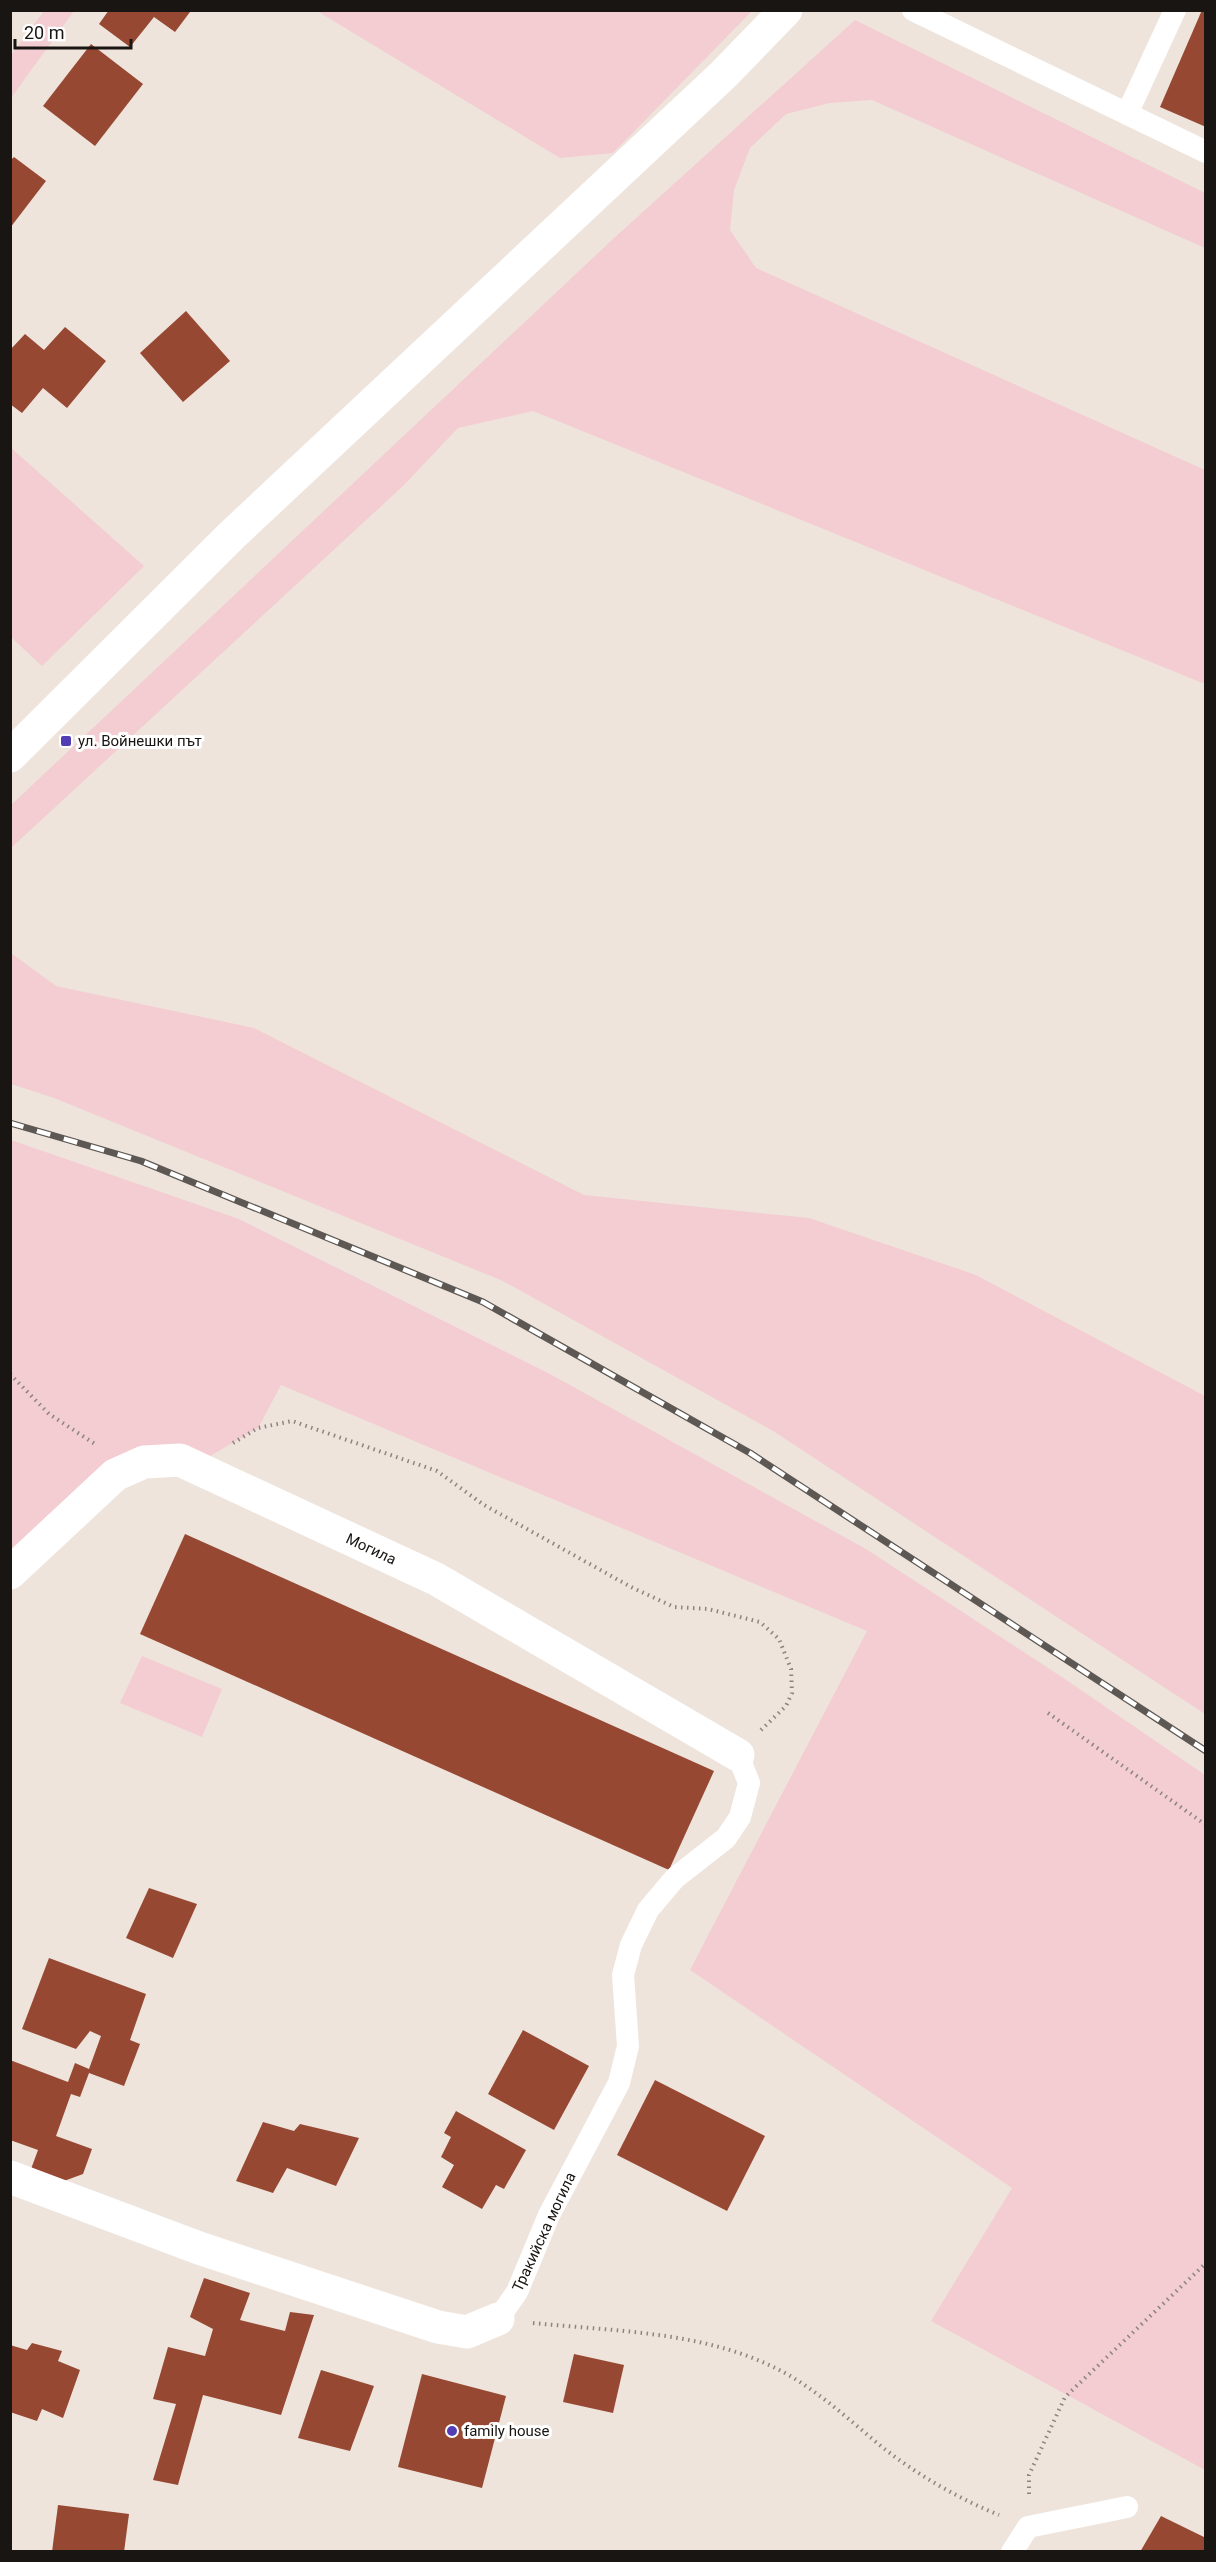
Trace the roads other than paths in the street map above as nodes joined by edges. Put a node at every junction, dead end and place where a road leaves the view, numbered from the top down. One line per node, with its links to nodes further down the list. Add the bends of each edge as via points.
1 (786, 10): 6 (street, via 714,83 231,536)
2 (913, 10): 4 (lane)
3 (1175, 10): 4 (lane)
4 (1127, 114): 5 (lane)
5 (1206, 152)
6 (10, 756)
7 (10, 1573): 8 (street, Могила, via 115,1475 144,1462 180,1460 436,1579)
8 (738, 1755): 10 (lane, Тракийска могила, via 749,1783 740,1817 726,1838 675,1878 648,1910 631,1945 623,1975 628,2046 619,2083 549,2215 517,2292)
9 (10, 2177): 10 (street, via 199,2248 438,2327 467,2332)
10 (498, 2319)
11 (1127, 2507): 12 (lane, via 1028,2527)
12 (1012, 2552)

